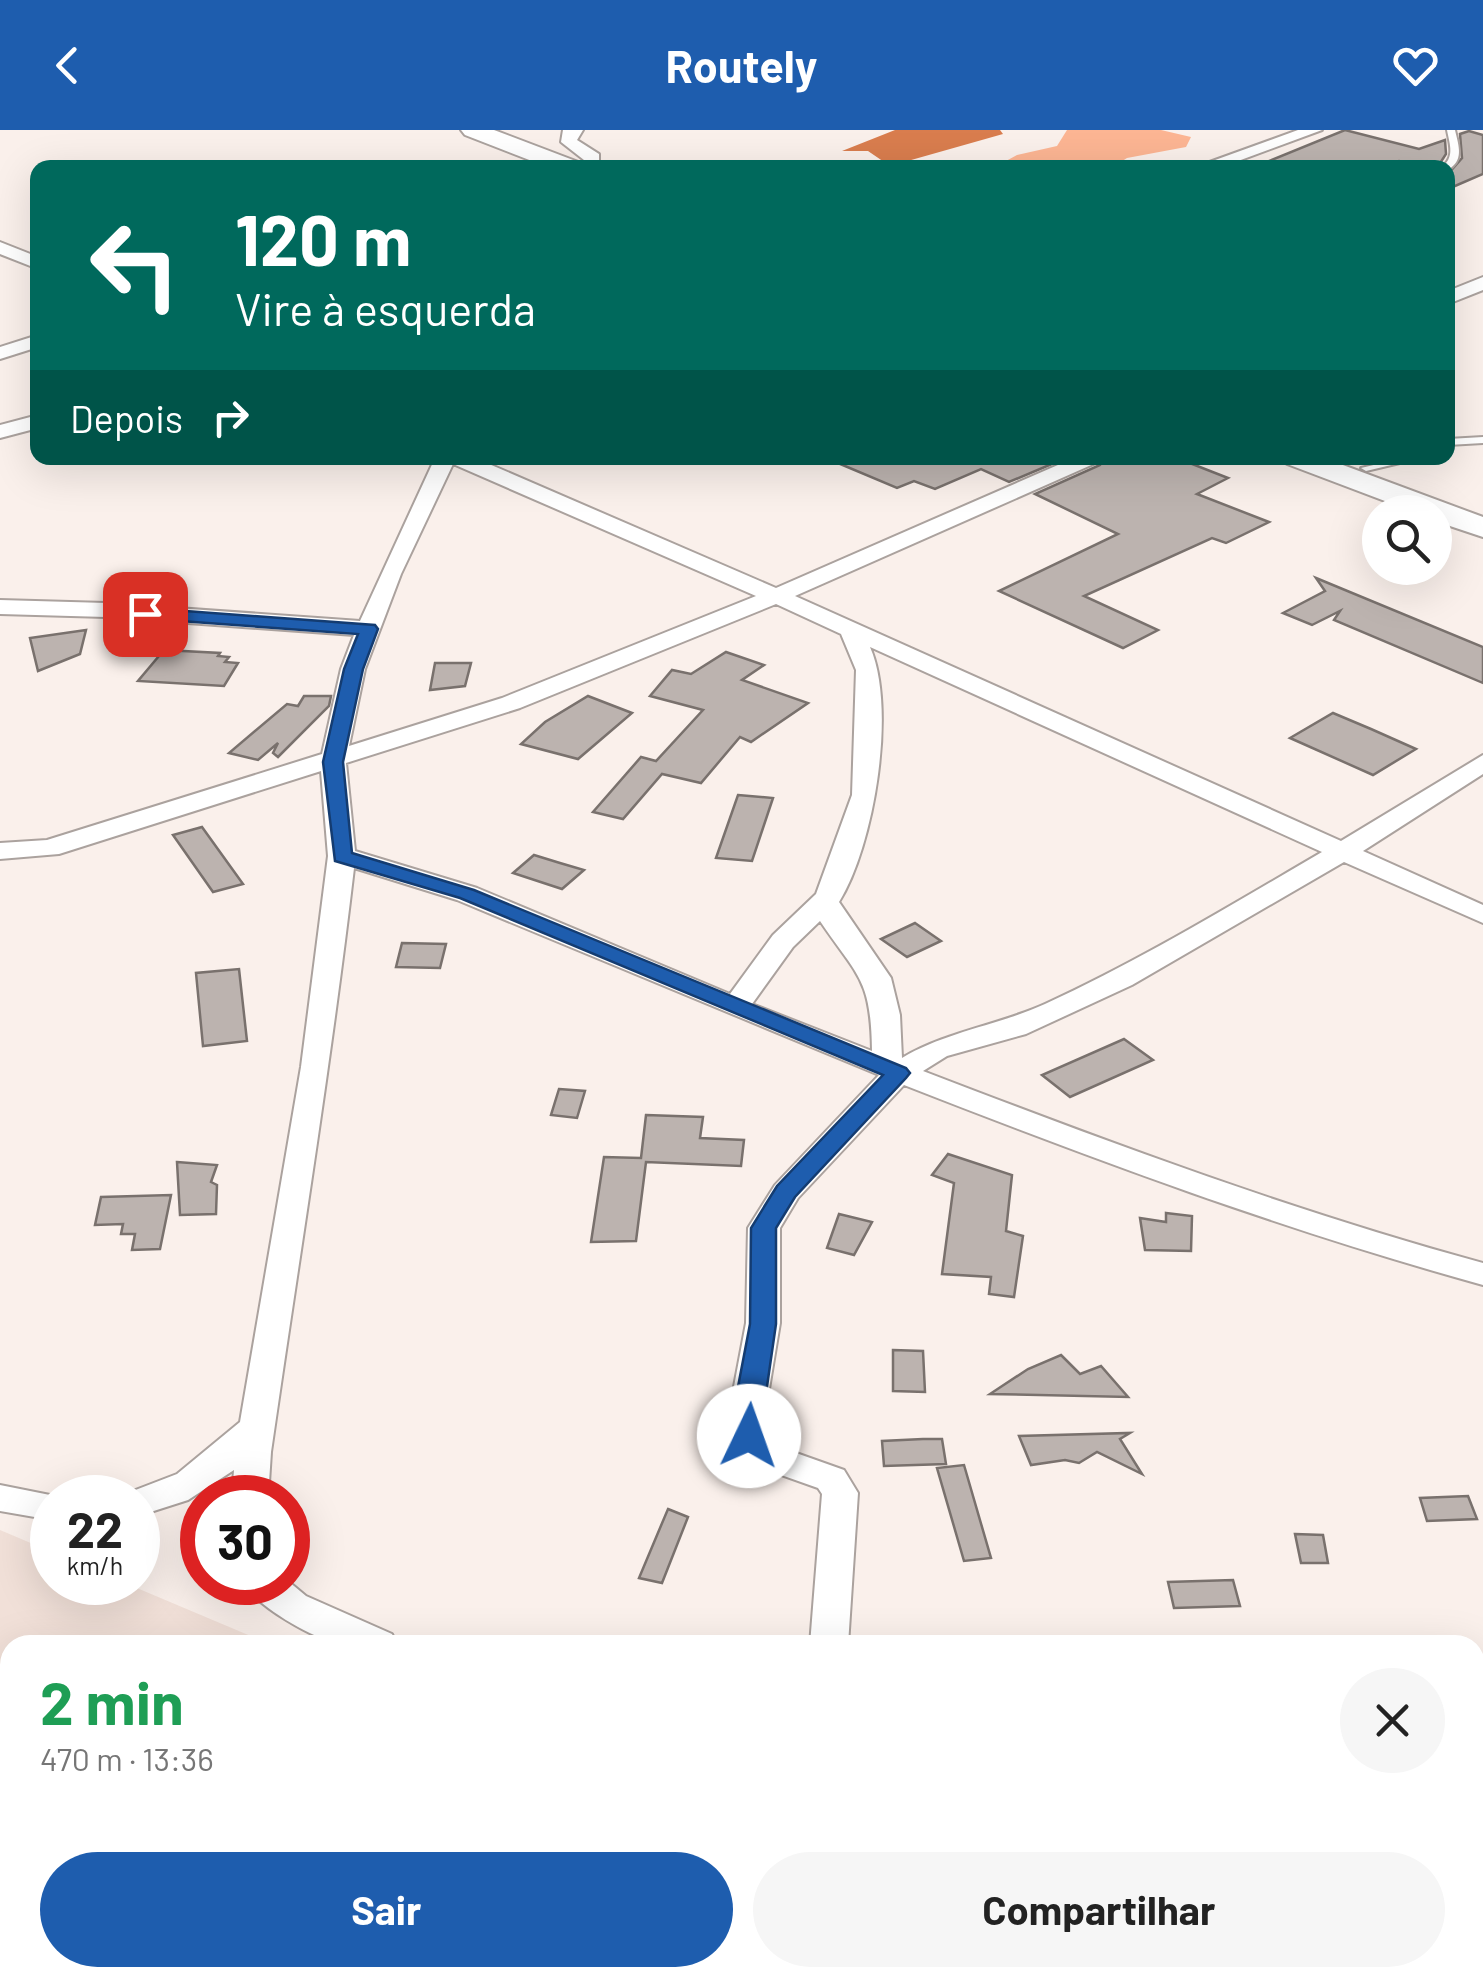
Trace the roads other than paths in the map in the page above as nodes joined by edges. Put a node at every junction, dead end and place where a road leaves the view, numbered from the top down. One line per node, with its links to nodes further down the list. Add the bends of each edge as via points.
1 (442, 130): 6 (main road)
2 (473, 130): 7 (main road)
3 (575, 130): 8 (street, via 569,142)
4 (1314, 130): 9 (street)
5 (1451, 130): 10 (lane)
6 (520, 160)
7 (552, 160)
8 (592, 160)
9 (1224, 160)
10 (1454, 160)
11 (0, 247): 12 (street)
12 (30, 260)
13 (1483, 283): 14 (street)
14 (1455, 295)
15 (30, 344): 16 (street)
16 (0, 353)
17 (30, 423): 18 (street)
18 (0, 432)
19 (1483, 440): 20 (lane)
20 (1455, 442)
21 (442, 465): 30 (street)
22 (474, 465): 28 (street)
23 (1074, 465): 28 (street)
24 (1316, 465): 27 (main road)
25 (1361, 465): 26 (main road)
26 (1483, 512)
27 (1483, 528)
28 (776, 596): 31 (street); 32 (street, via 512,704)
29 (0, 608): 30 (street)
30 (369, 629): 32 (street)
31 (850, 630): 35 (street); 37 (street, via 868,670 865,795)
32 (333, 762): 34 (street, via 49,848); 36 (street)
33 (1483, 763): 35 (street)
34 (0, 850)
35 (1341, 852): 38 (street); 40 (street, via 1122,979 1016,1028)
36 (342, 856): 39 (street, via 467,894); 42 (street, via 316,1067)
37 (825, 901): 39 (street, via 783,941); 40 (street, via 834,926 871,967 886,1010)
38 (1483, 915)
39 (736, 1007): 40 (street)
40 (892, 1070): 41 (street, via 1167,1176); 49 (street, via 786,1192 764,1228 763,1324 749,1436 770,1458 831,1479 840,1492)
41 (1483, 1274)
42 (257, 1428): 43 (street); 44 (street, via 194,1482)
43 (252, 1475)
44 (160, 1497)
45 (0, 1498): 46 (street)
46 (30, 1503)
47 (292, 1605): 48 (street)
48 (356, 1635)
49 (830, 1635)

